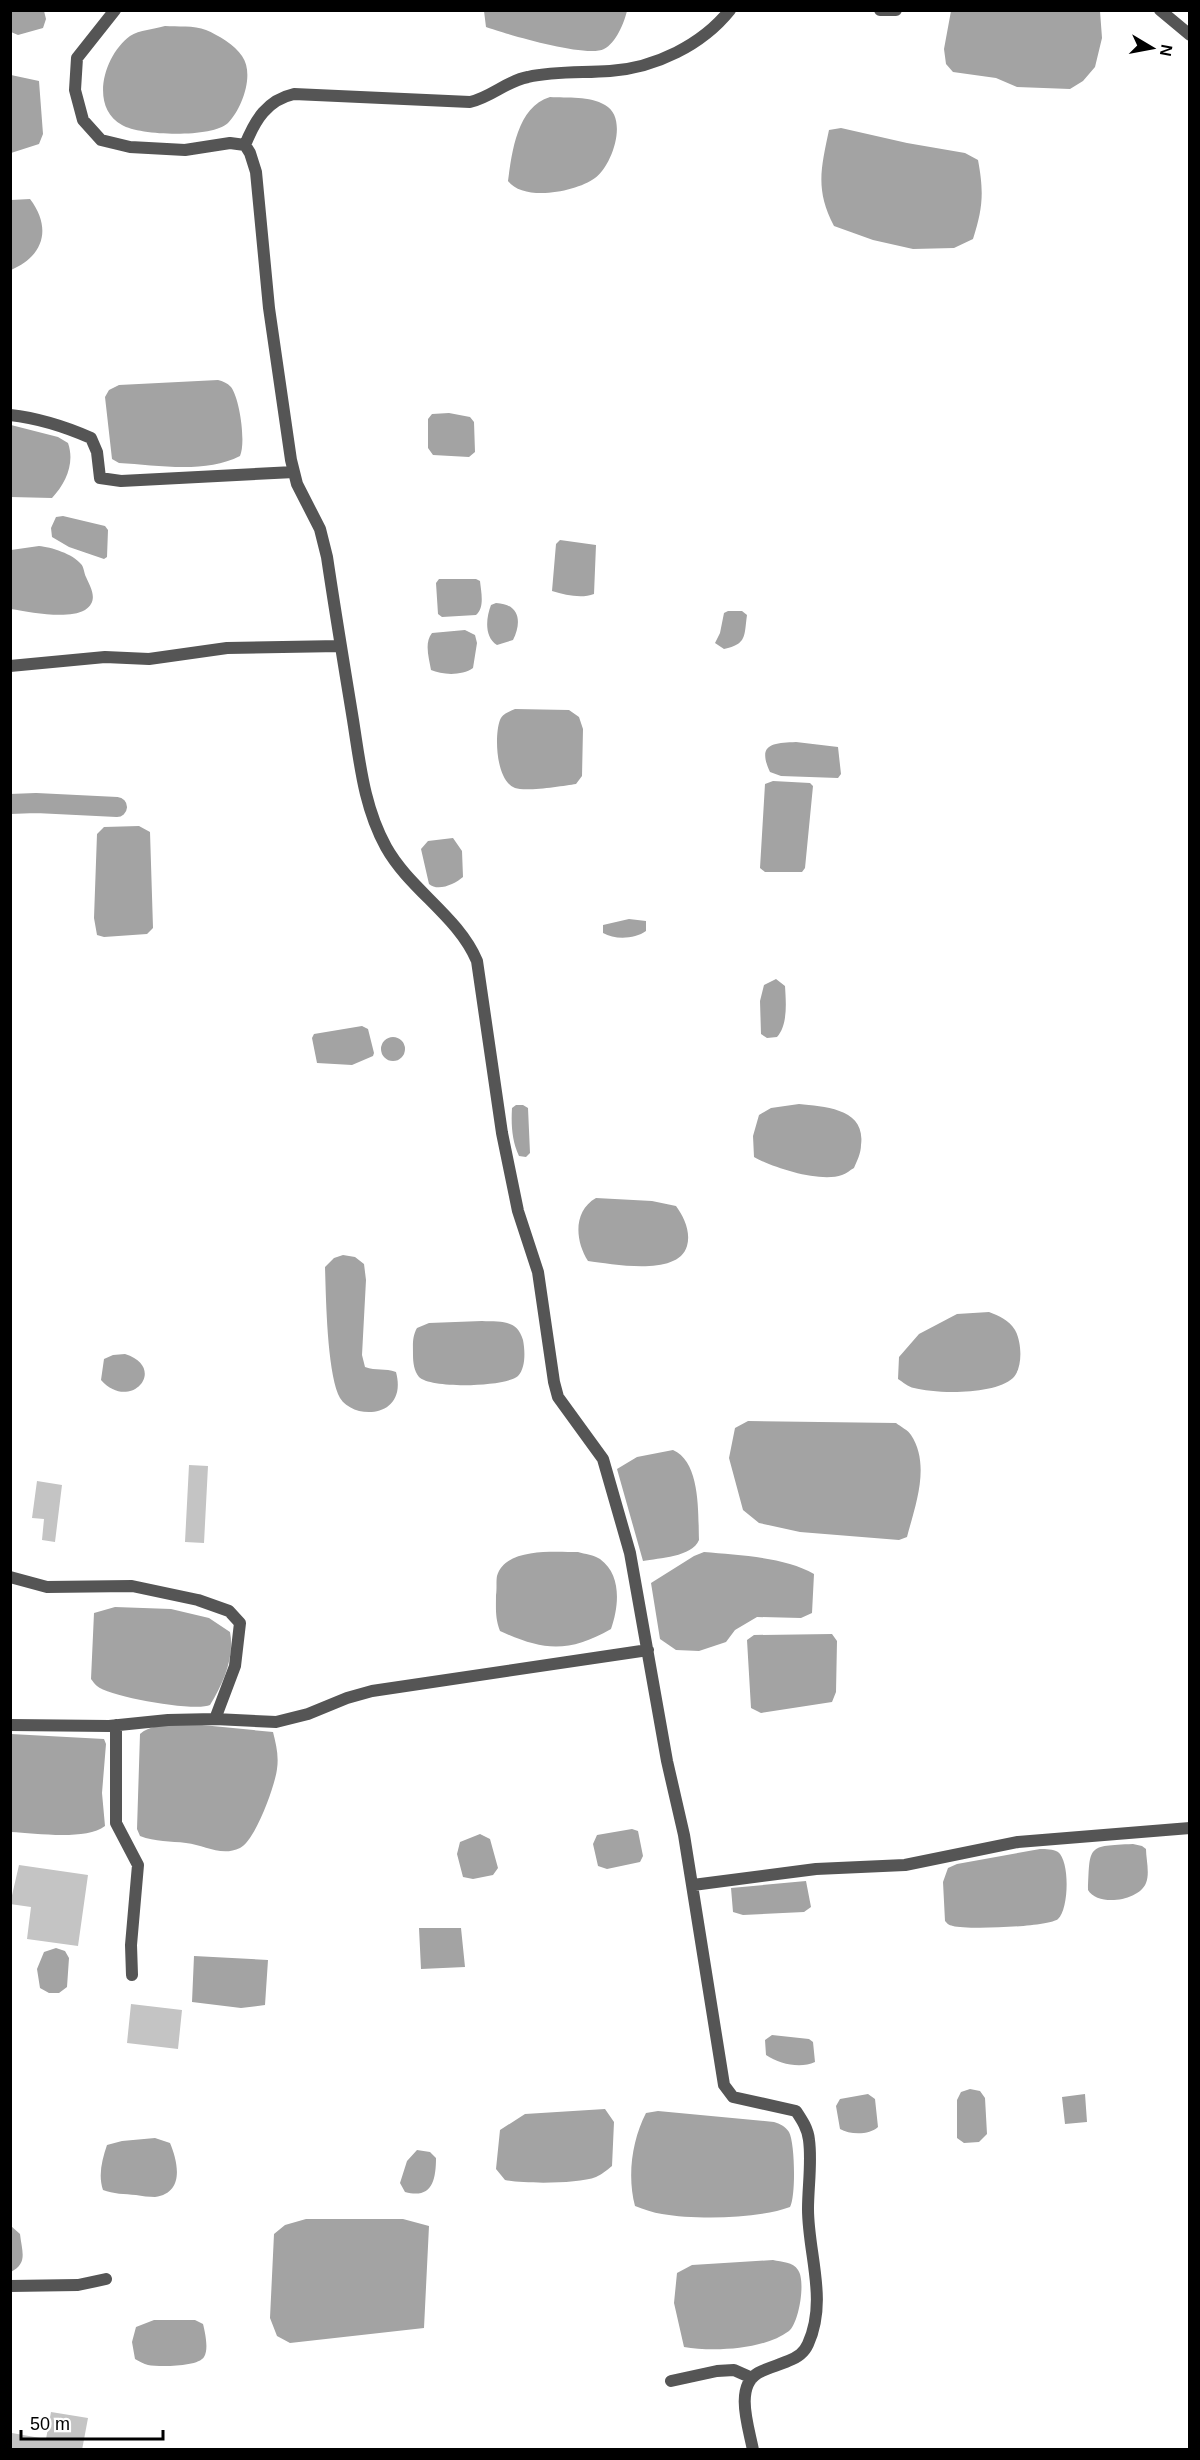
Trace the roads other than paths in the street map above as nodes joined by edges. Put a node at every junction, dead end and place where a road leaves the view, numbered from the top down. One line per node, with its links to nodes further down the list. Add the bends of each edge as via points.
1 (115, 10): 7 (street, via 77,58 77,100 83,120 101,140 130,147 185,150 230,143)
2 (730, 10): 7 (street, via 718,25 686,48 648,64 612,71 526,77 470,102 285,96 264,110)
3 (880, 10): 4 (street)
4 (896, 10)
5 (1160, 10): 6 (street)
6 (1190, 35)
7 (245, 145): 9 (street, via 256,172 269,308)
8 (10, 415): 9 (street, via 91,438 100,478 121,481)
9 (294, 472): 10 (street, via 320,529)
10 (339, 646): 11 (street, via 227,648 149,658 105,657); 13 (street, via 362,779 374,823 388,850 471,945 477,961 502,1133 518,1211 538,1272 554,1382 558,1397 603,1459 630,1553)
11 (10, 666)
12 (10, 1576): 14 (street, via 47,1587 132,1586 198,1599 229,1611 240,1623 235,1666)
13 (648, 1650): 14 (street, via 372,1691 283,1721); 18 (street)
14 (215, 1719): 16 (street)
15 (10, 1725): 16 (street)
16 (116, 1725): 19 (street, via 116,1823 138,1865)
17 (1190, 1828): 18 (street, via 1018,1842 905,1864 816,1869)
18 (693, 1885): 22 (street, via 727,2091 750,2102 796,2111 809,2140 808,2211 818,2308 815,2324 804,2352)
19 (132, 1975)
20 (106, 2279): 21 (street, via 78,2285)
21 (10, 2286)
22 (752, 2378): 23 (street, via 734,2370); 24 (street, via 746,2389 745,2407)
23 (671, 2381)
24 (753, 2450)

